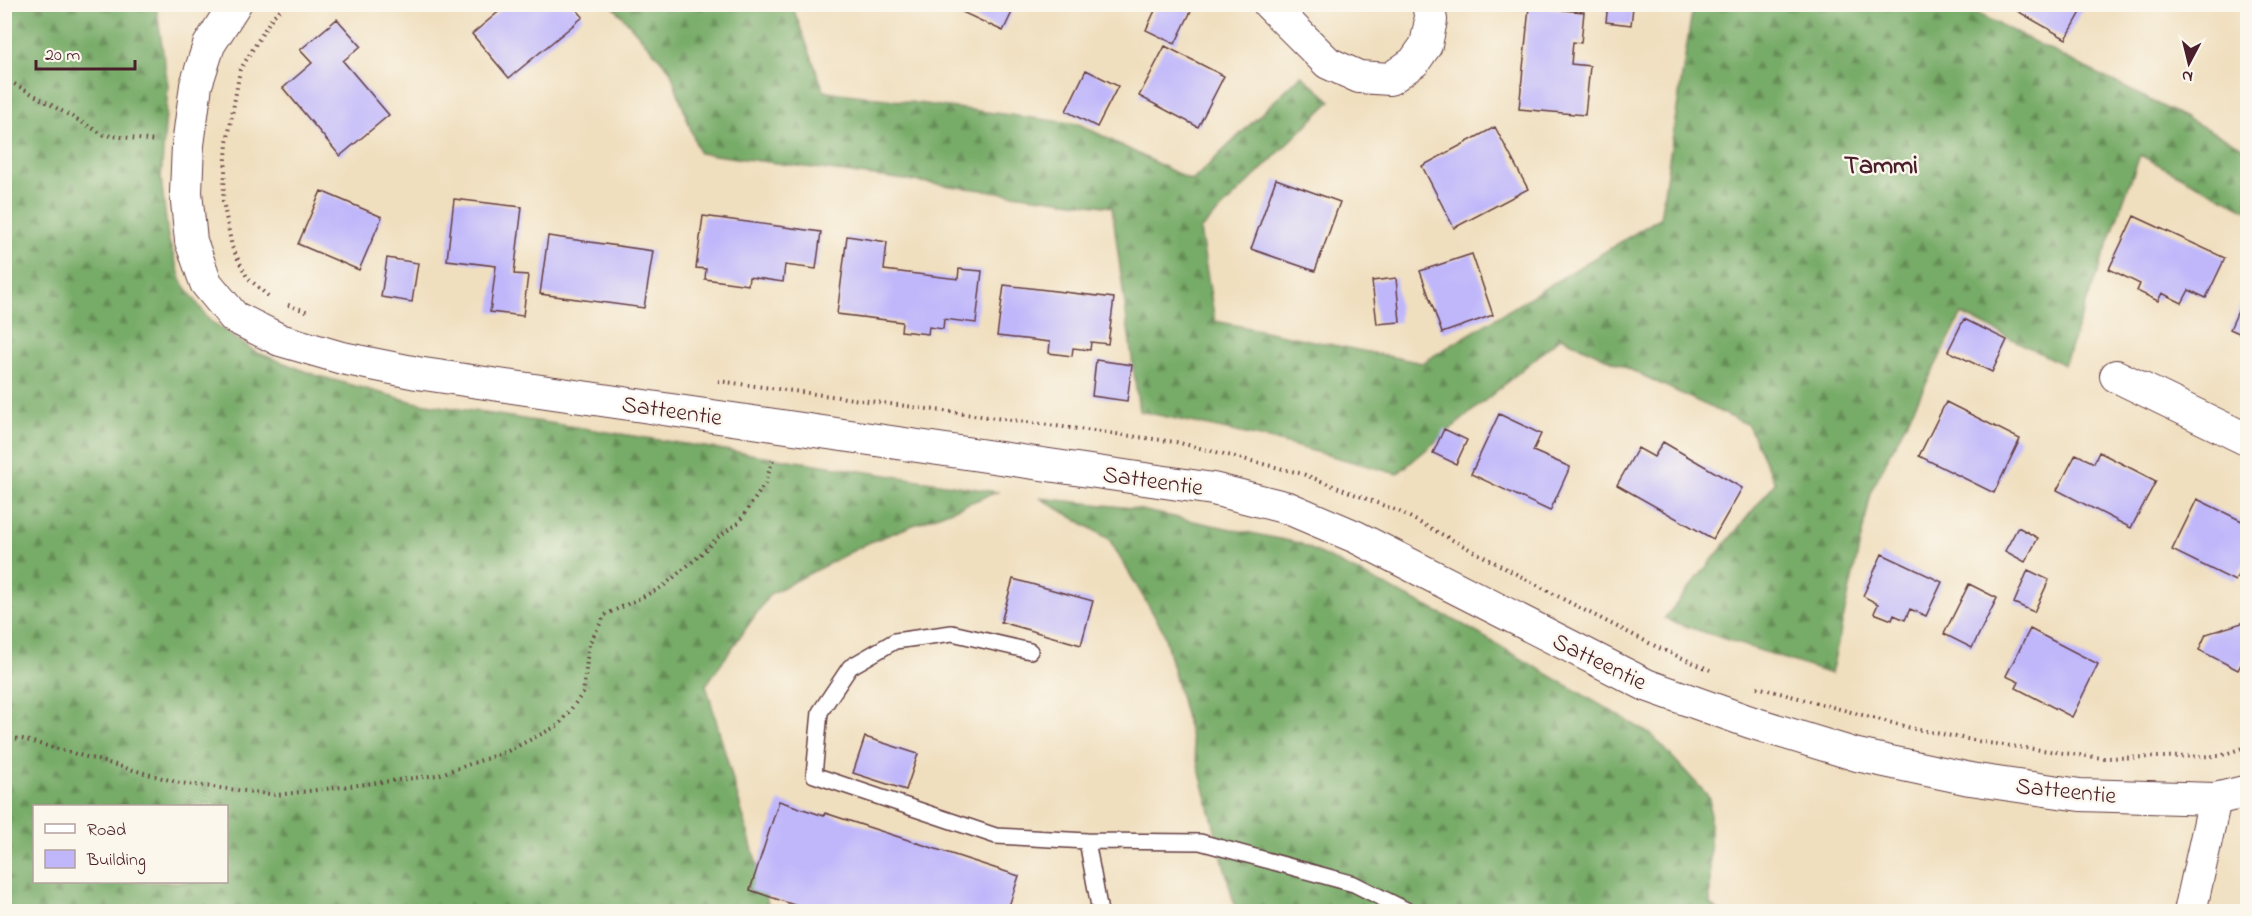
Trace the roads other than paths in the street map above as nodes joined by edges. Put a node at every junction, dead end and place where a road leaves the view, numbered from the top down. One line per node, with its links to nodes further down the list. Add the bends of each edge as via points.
1 (235, 4): 8 (street, Satteentie, via 209,45 196,85 186,192 191,241 206,283 234,317 280,340 417,373 1213,489 1288,508 1356,537 1646,685 1793,736 1857,755 1970,779 2080,795)
2 (1269, 4): 3 (street, via 1328,63 1359,77 1390,79 1414,62 1426,45 1431,20)
3 (1428, 4)
4 (2116, 376): 5 (street)
5 (2247, 440)
6 (1030, 651): 9 (lane, via 952,633 895,641 850,668 820,712 814,775 996,836)
7 (2247, 791): 8 (street, Satteentie)
8 (2215, 799): 12 (street)
9 (1087, 841): 10 (lane); 11 (lane, via 1200,842 1354,884)
10 (1100, 912)
11 (1410, 912)
12 (2190, 912)

